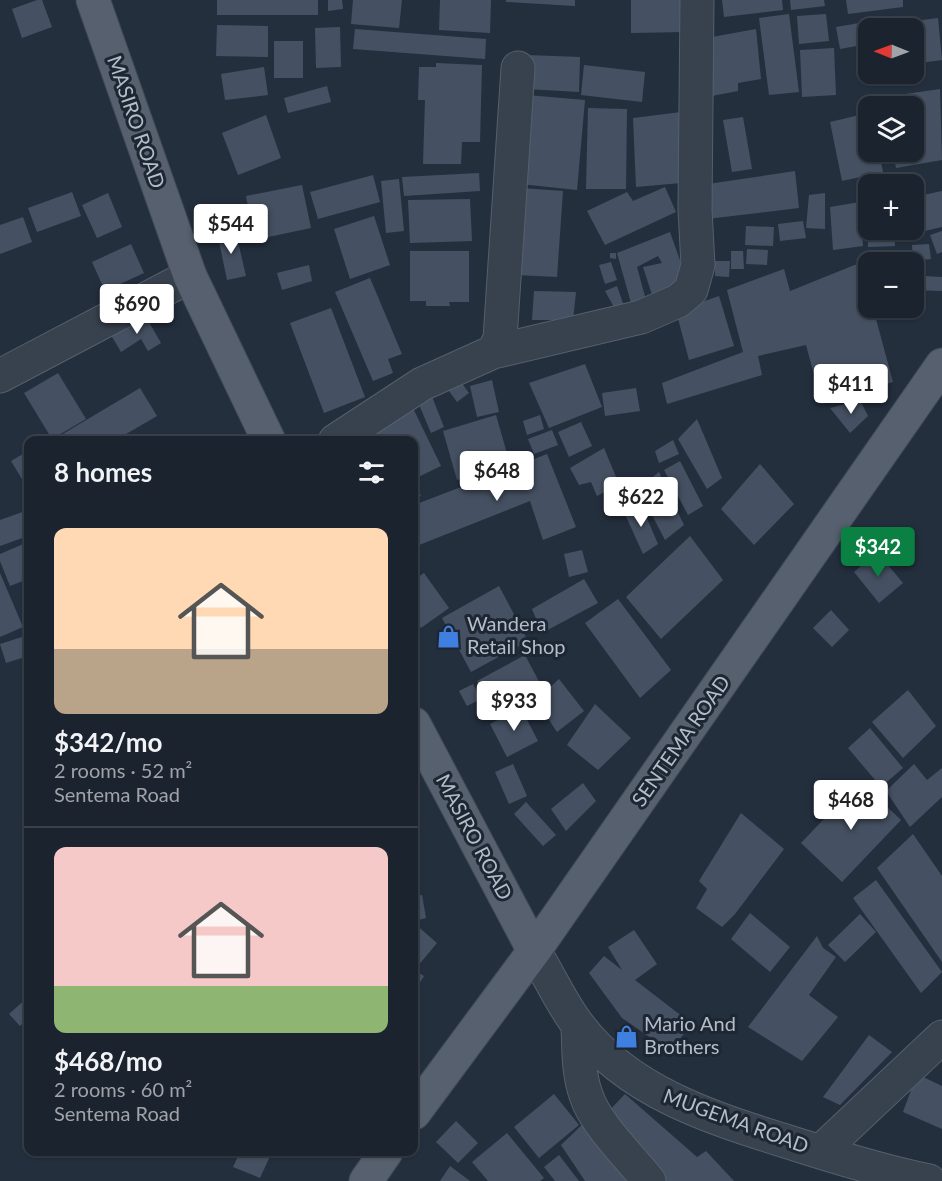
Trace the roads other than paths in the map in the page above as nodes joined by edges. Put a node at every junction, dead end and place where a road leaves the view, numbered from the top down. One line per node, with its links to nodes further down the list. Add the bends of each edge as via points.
1 (93, 0): 4 (main road, MASIRO ROAD)
2 (697, 0): 5 (street, via 698,265 691,290 678,301 641,316)
3 (518, 68): 5 (street, via 503,317 501,339)
4 (190, 276): 7 (street); 8 (main road, MASIRO ROAD)
5 (493, 352): 9 (street, via 422,384)
6 (942, 365): 11 (main road, SENTEMA ROAD)
7 (0, 376)
8 (267, 436)
9 (343, 436)
10 (418, 732): 11 (main road, MASIRO ROAD)
11 (534, 951): 12 (street, MUGEMA ROAD); 14 (main road, SENTEMA ROAD)
12 (578, 1026): 15 (street, MUGEMA ROAD, via 615,1062 660,1094 732,1124); 18 (street, via 579,1068 586,1097)
13 (942, 1037): 15 (street)
14 (418, 1108)
15 (820, 1152): 19 (street, MUGEMA ROAD, via 887,1173)
16 (383, 1156): 17 (main road)
17 (366, 1181)
18 (649, 1181)
19 (929, 1181)

